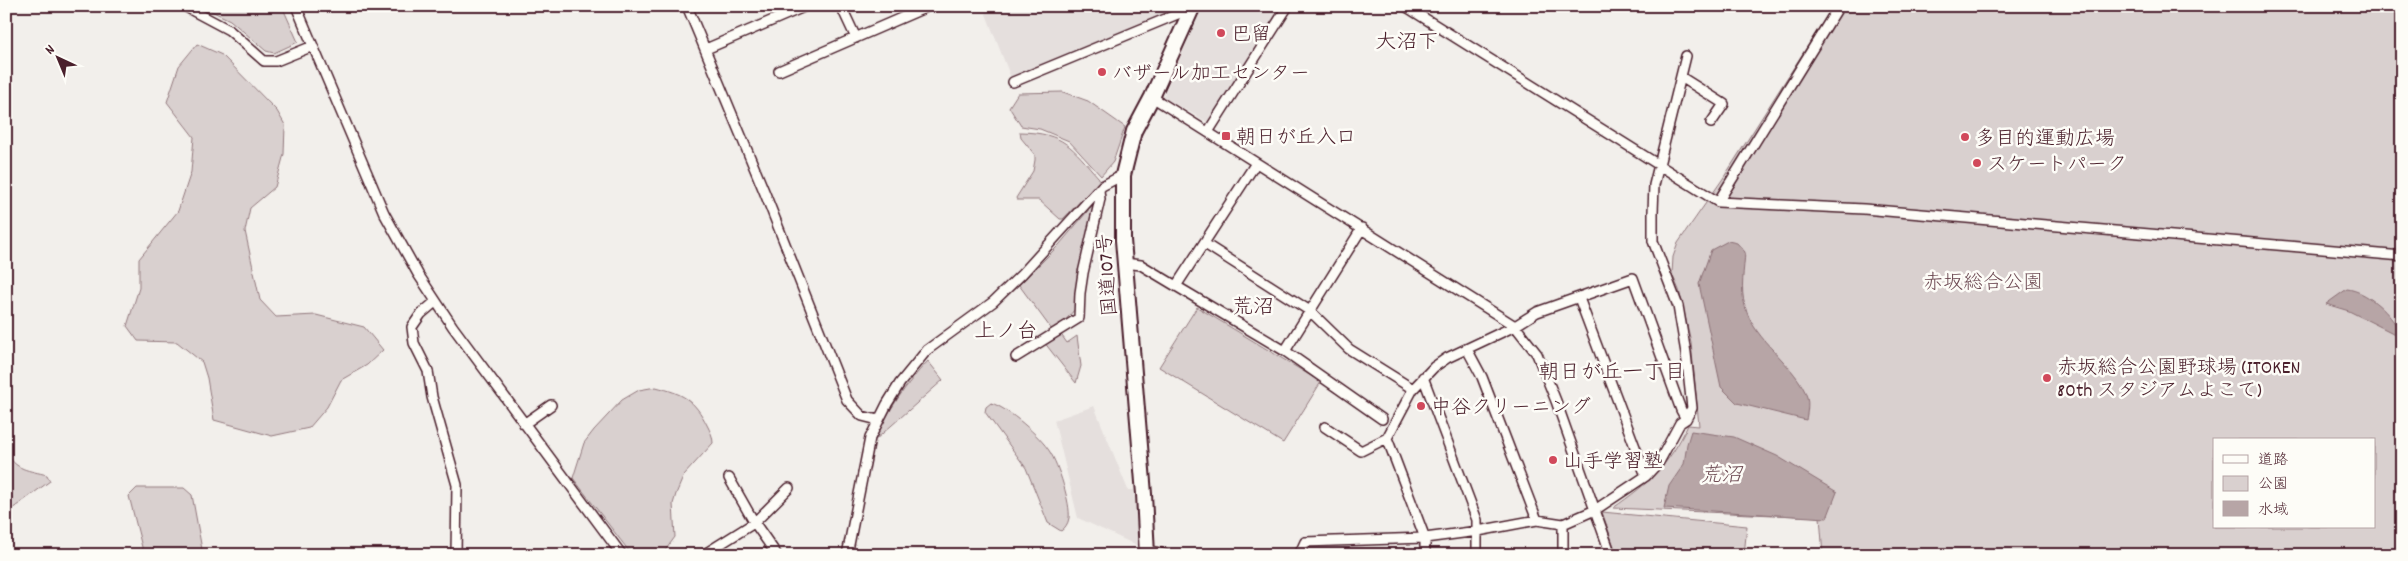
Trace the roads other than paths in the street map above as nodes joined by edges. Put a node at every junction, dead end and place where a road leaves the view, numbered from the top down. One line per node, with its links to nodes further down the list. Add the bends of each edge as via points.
1 (184, 6): 12 (street, via 229,30 264,61 276,61)
2 (296, 6): 12 (street)
3 (687, 6): 13 (street)
4 (806, 6): 13 (street)
5 (841, 6): 11 (street)
6 (930, 6): 11 (street)
7 (1288, 6): 20 (street)
8 (1405, 6): 22 (street)
9 (1839, 6): 25 (street)
10 (1191, 10): 17 (street); 18 (highway, 国道107号)
11 (856, 38): 15 (street)
12 (313, 46): 32 (street, via 384,212)
13 (706, 50): 43 (street, via 847,400 862,416)
14 (1686, 56): 16 (street)
15 (779, 71)
16 (1681, 76): 19 (street, via 1724,104); 22 (street)
17 (1013, 82)
18 (1152, 97): 20 (street); 23 (highway, 国道107号, via 1134,132)
19 (1711, 123)
20 (1208, 132): 21 (street)
21 (1256, 163): 26 (street); 27 (street)
22 (1660, 165): 25 (street); 42 (street, via 1654,185 1653,241 1678,306 1692,408)
23 (1123, 175): 24 (street); 29 (highway, 国道107号)
24 (1099, 190): 37 (street, via 1100,200 1080,294 1080,318); 43 (street, via 993,302 928,350 900,383)
25 (1718, 202): 28 (street, via 1864,209)
26 (1362, 228): 33 (street); 34 (street)
27 (1204, 244): 30 (street); 33 (street)
28 (2402, 256)
29 (1124, 263): 30 (street, via 1141,265); 56 (highway, 国道107号)
30 (1176, 286): 36 (street)
31 (1579, 298): 34 (street, via 1537,312); 42 (street, via 1633,278); 47 (street)
32 (435, 302): 44 (street); 57 (street, via 412,327 414,343 428,371 432,397 457,485)
33 (1310, 311): 36 (street); 39 (street, via 1350,349)
34 (1515, 326): 35 (street); 50 (street, via 1537,354)
35 (1467, 349): 38 (street, via 1447,358); 51 (street, via 1482,377)
36 (1285, 351): 41 (street)
37 (1016, 357)
38 (1423, 377): 39 (street); 54 (street, via 1477,520)
39 (1413, 389): 46 (street)
40 (551, 405): 44 (street)
41 (1382, 419)
42 (1686, 419): 47 (street, via 1680,423 1659,462)
43 (878, 420): 61 (street, via 870,438)
44 (524, 424): 58 (street)
45 (1325, 427): 46 (street, via 1361,451)
46 (1387, 438): 55 (street)
47 (1646, 476): 50 (street)
48 (729, 478): 52 (street)
49 (790, 488): 52 (street)
50 (1595, 510): 53 (street); 67 (street)
51 (1537, 520): 53 (street); 54 (street)
52 (754, 523): 59 (street); 60 (street)
53 (1563, 524): 66 (street)
54 (1478, 532): 55 (street); 65 (street)
55 (1424, 538): 63 (street, via 1304,542); 64 (street)
56 (1147, 552): 62 (street)
57 (456, 555)
58 (622, 555)
59 (704, 555)
60 (777, 555)
61 (847, 555)
62 (1168, 555)
63 (1299, 555)
64 (1425, 555)
65 (1477, 555)
66 (1563, 555)
67 (1611, 555)

